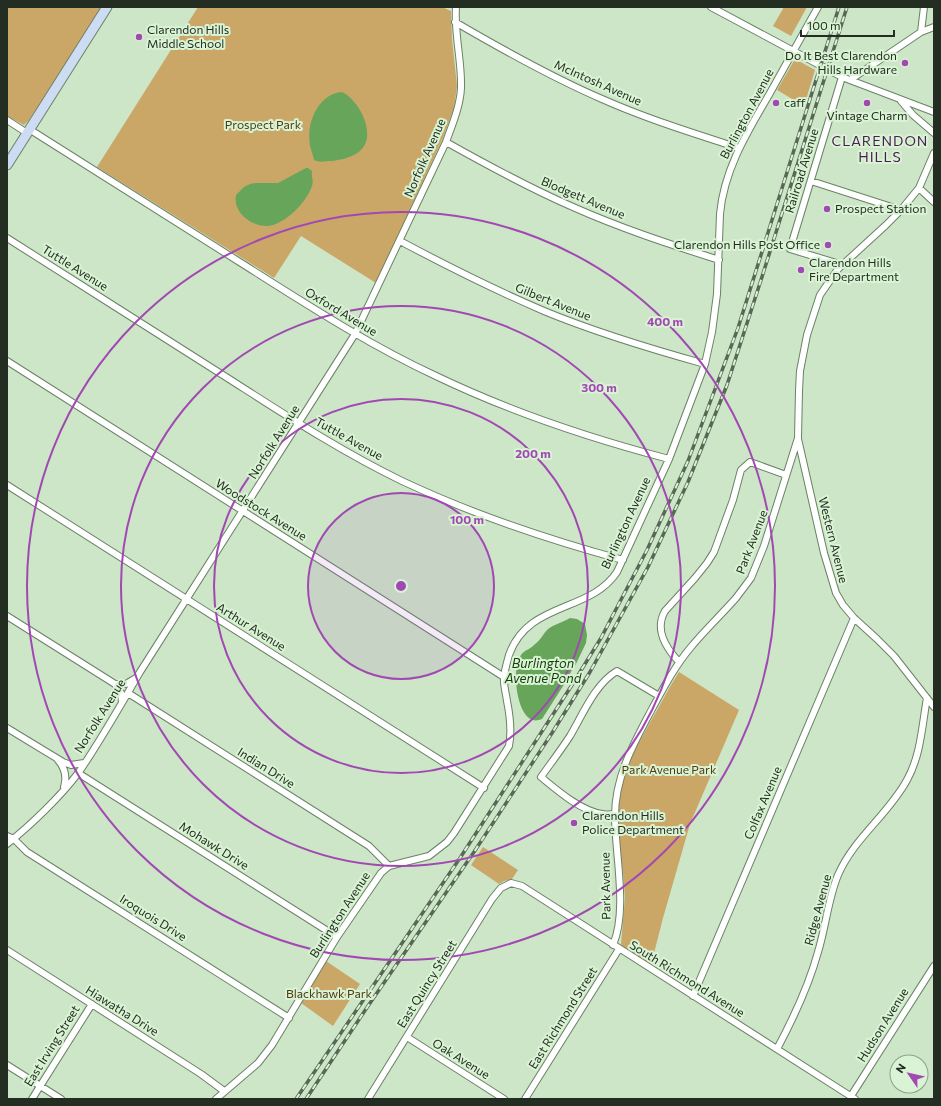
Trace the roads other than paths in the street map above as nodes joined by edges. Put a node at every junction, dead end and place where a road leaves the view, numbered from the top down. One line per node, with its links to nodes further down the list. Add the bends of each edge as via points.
1 (107, 7): 15 (main road)
2 (456, 7): 6 (street, Norfolk Avenue)
3 (711, 7): 9 (street)
4 (818, 7): 9 (street, Burlington Avenue)
5 (924, 7): 8 (street)
6 (455, 22): 17 (street, Norfolk Avenue, via 461,89 458,109); 18 (street, McIntosh Avenue, via 512,56 603,100)
7 (934, 27): 8 (street)
8 (921, 32): 11 (street)
9 (794, 51): 10 (street); 18 (street, Burlington Avenue)
10 (842, 77): 11 (street); 21 (street, Railroad Avenue)
11 (850, 80): 12 (street)
12 (900, 100): 13 (street); 16 (street)
13 (934, 112)
14 (7, 120): 15 (street, Oxford Avenue)
15 (28, 131): 20 (main road); 29 (street, Oxford Avenue)
16 (934, 133)
17 (446, 142): 26 (street, Norfolk Avenue); 27 (street, Blodgett Avenue, via 511,178 574,207 638,233)
18 (739, 148): 27 (street, Burlington Avenue, via 727,178 721,204)
19 (934, 153): 22 (street, Park Avenue)
20 (7, 165)
21 (811, 181): 24 (street); 28 (street, Railroad Avenue, via 790,249)
22 (918, 188): 23 (street); 24 (street, Park Avenue)
23 (934, 202)
24 (901, 210): 28 (street, Park Avenue)
25 (7, 238): 32 (street, Tuttle Avenue)
26 (400, 241): 29 (street, Norfolk Avenue); 31 (street, Gilbert Avenue, via 545,312 618,338)
27 (719, 260): 31 (street, Burlington Avenue, via 715,313)
28 (843, 265): 33 (street, Park Avenue, via 820,295 807,335 800,371)
29 (355, 334): 32 (street, Norfolk Avenue); 34 (street, Oxford Avenue, via 435,376 506,407 578,433)
30 (7, 362): 37 (street, Woodstock Avenue)
31 (705, 364): 34 (street, Burlington Avenue)
32 (299, 423): 37 (street, Norfolk Avenue); 38 (street, Tuttle Avenue, via 400,480 455,505 528,532)
33 (798, 438): 35 (street, Park Avenue); 41 (street, Western Avenue, via 833,586 843,605)
34 (669, 459): 38 (street, Burlington Avenue)
35 (786, 475): 42 (street, Park Avenue, via 768,536 750,578 736,598); 42 (street, via 750,462 741,470 714,552 661,618 662,636 670,652)
36 (7, 485): 39 (street, Arthur Avenue)
37 (243, 511): 39 (street, Norfolk Avenue); 43 (street, Woodstock Avenue)
38 (623, 560): 43 (street, Burlington Avenue, via 612,579 602,588 542,616 526,628 512,648)
39 (187, 599): 44 (street, Norfolk Avenue); 55 (street, Arthur Avenue)
40 (7, 616): 45 (street)
41 (854, 618): 48 (street, Western Avenue, via 887,648); 68 (street, Colfax Avenue)
42 (679, 662): 47 (street, Park Avenue)
43 (504, 677): 55 (street, Burlington Avenue, via 511,739 505,755)
44 (137, 678): 45 (street, via 126,684); 46 (street, Norfolk Avenue)
45 (115, 684): 49 (street, via 121,693)
46 (128, 693): 49 (street, Norfolk Avenue); 61 (street, Indian Drive, via 369,846)
47 (659, 696): 57 (street, Park Avenue, via 626,759 617,792); 57 (street, via 617,671 608,676 541,777 588,810)
48 (927, 698): 50 (street, Western Avenue); 72 (street, Ridge Avenue, via 915,763 902,788 856,844 842,867 831,895 823,935 810,976)
49 (122, 703): 53 (street, Norfolk Avenue)
50 (934, 707)
51 (7, 728): 52 (street)
52 (57, 759): 53 (street, via 71,765); 56 (street, via 62,764 66,778)
53 (84, 763): 54 (street, Norfolk Avenue)
54 (78, 772): 56 (street, Norfolk Avenue); 63 (street, Mohawk Drive)
55 (484, 788): 61 (street, Burlington Avenue, via 454,834 436,851 422,858)
56 (63, 790): 59 (street, Norfolk Avenue)
57 (615, 814): 64 (street, Park Avenue, via 620,910)
58 (7, 836): 59 (street, Iroquois Drive)
59 (14, 839): 60 (street, Norfolk Avenue); 70 (street, Iroquois Drive, via 27,852)
60 (7, 844)
61 (389, 866): 63 (street, Burlington Avenue, via 372,885)
62 (507, 884): 64 (street, South Richmond Avenue, via 522,886); 71 (street, East Quincy Street, via 492,899)
63 (337, 937): 70 (street, Burlington Avenue)
64 (613, 945): 65 (street, South Richmond Avenue)
65 (619, 949): 68 (street, South Richmond Avenue); 82 (street, East Richmond Street)
66 (7, 950): 69 (street, Hiawatha Drive)
67 (934, 966): 76 (street, Hudson Avenue)
68 (693, 996): 72 (street, South Richmond Avenue)
69 (92, 1004): 74 (street, East Irving Street); 75 (street, Hiawatha Drive, via 202,1074)
70 (289, 1018): 75 (street, Burlington Avenue, via 258,1062)
71 (407, 1037): 80 (street, East Quincy Street); 81 (street, Oak Avenue)
72 (777, 1049): 76 (street, South Richmond Avenue)
73 (7, 1065): 74 (street)
74 (40, 1086): 77 (street, East Irving Street); 78 (street)
75 (224, 1091): 79 (street, Burlington Avenue)
76 (853, 1098)
77 (32, 1099)
78 (61, 1099)
79 (216, 1099)
80 (368, 1099)
81 (504, 1099)
82 (525, 1099)

